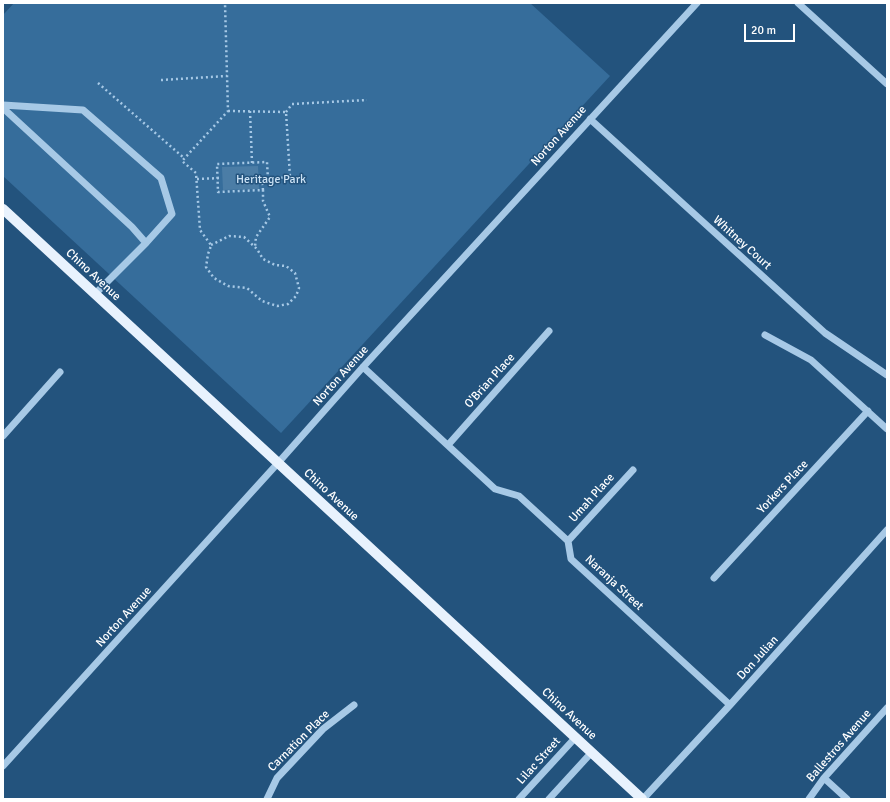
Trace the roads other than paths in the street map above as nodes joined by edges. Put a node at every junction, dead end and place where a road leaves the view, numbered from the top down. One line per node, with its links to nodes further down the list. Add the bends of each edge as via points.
1 (698, 3): 5 (street, Norton Avenue)
2 (798, 3): 3 (street)
3 (887, 84)
4 (3, 106): 7 (street); 7 (street, via 83,110 161,178 172,214)
5 (590, 119): 11 (street, Norton Avenue); 13 (street, Whitney Court, via 825,333)
6 (3, 209): 8 (main road, Chino Avenue)
7 (146, 243): 8 (street)
8 (95, 294): 18 (main road, Chino Avenue)
9 (549, 331): 17 (street, O'Brian Place)
10 (765, 335): 14 (street, via 811,360)
11 (363, 367): 17 (street); 18 (street, Norton Avenue)
12 (60, 372): 16 (street)
13 (887, 375)
14 (868, 411): 15 (street); 22 (street, Yorkers Place)
15 (887, 429)
16 (3, 436)
17 (448, 445): 21 (street, via 495,489 519,496)
18 (278, 463): 26 (main road, Chino Avenue); 28 (street, Norton Avenue)
19 (633, 470): 21 (street, Umah Place)
20 (887, 530): 24 (street, Don Julian)
21 (568, 541): 24 (street, Naranja Street, via 571,559)
22 (714, 578)
23 (354, 704): 30 (street, Carnation Place, via 323,730 276,778)
24 (730, 705): 33 (street, Don Julian)
25 (887, 708): 29 (street, Ballestros Avenue)
26 (576, 738): 27 (main road, Chino Avenue); 31 (street, Lilac Street)
27 (592, 752): 32 (street); 33 (main road, Chino Avenue)
28 (3, 766)
29 (824, 778): 34 (street, Ballestros Avenue); 35 (street)
30 (267, 799)
31 (519, 799)
32 (549, 799)
33 (643, 799)
34 (809, 799)
35 (847, 799)

